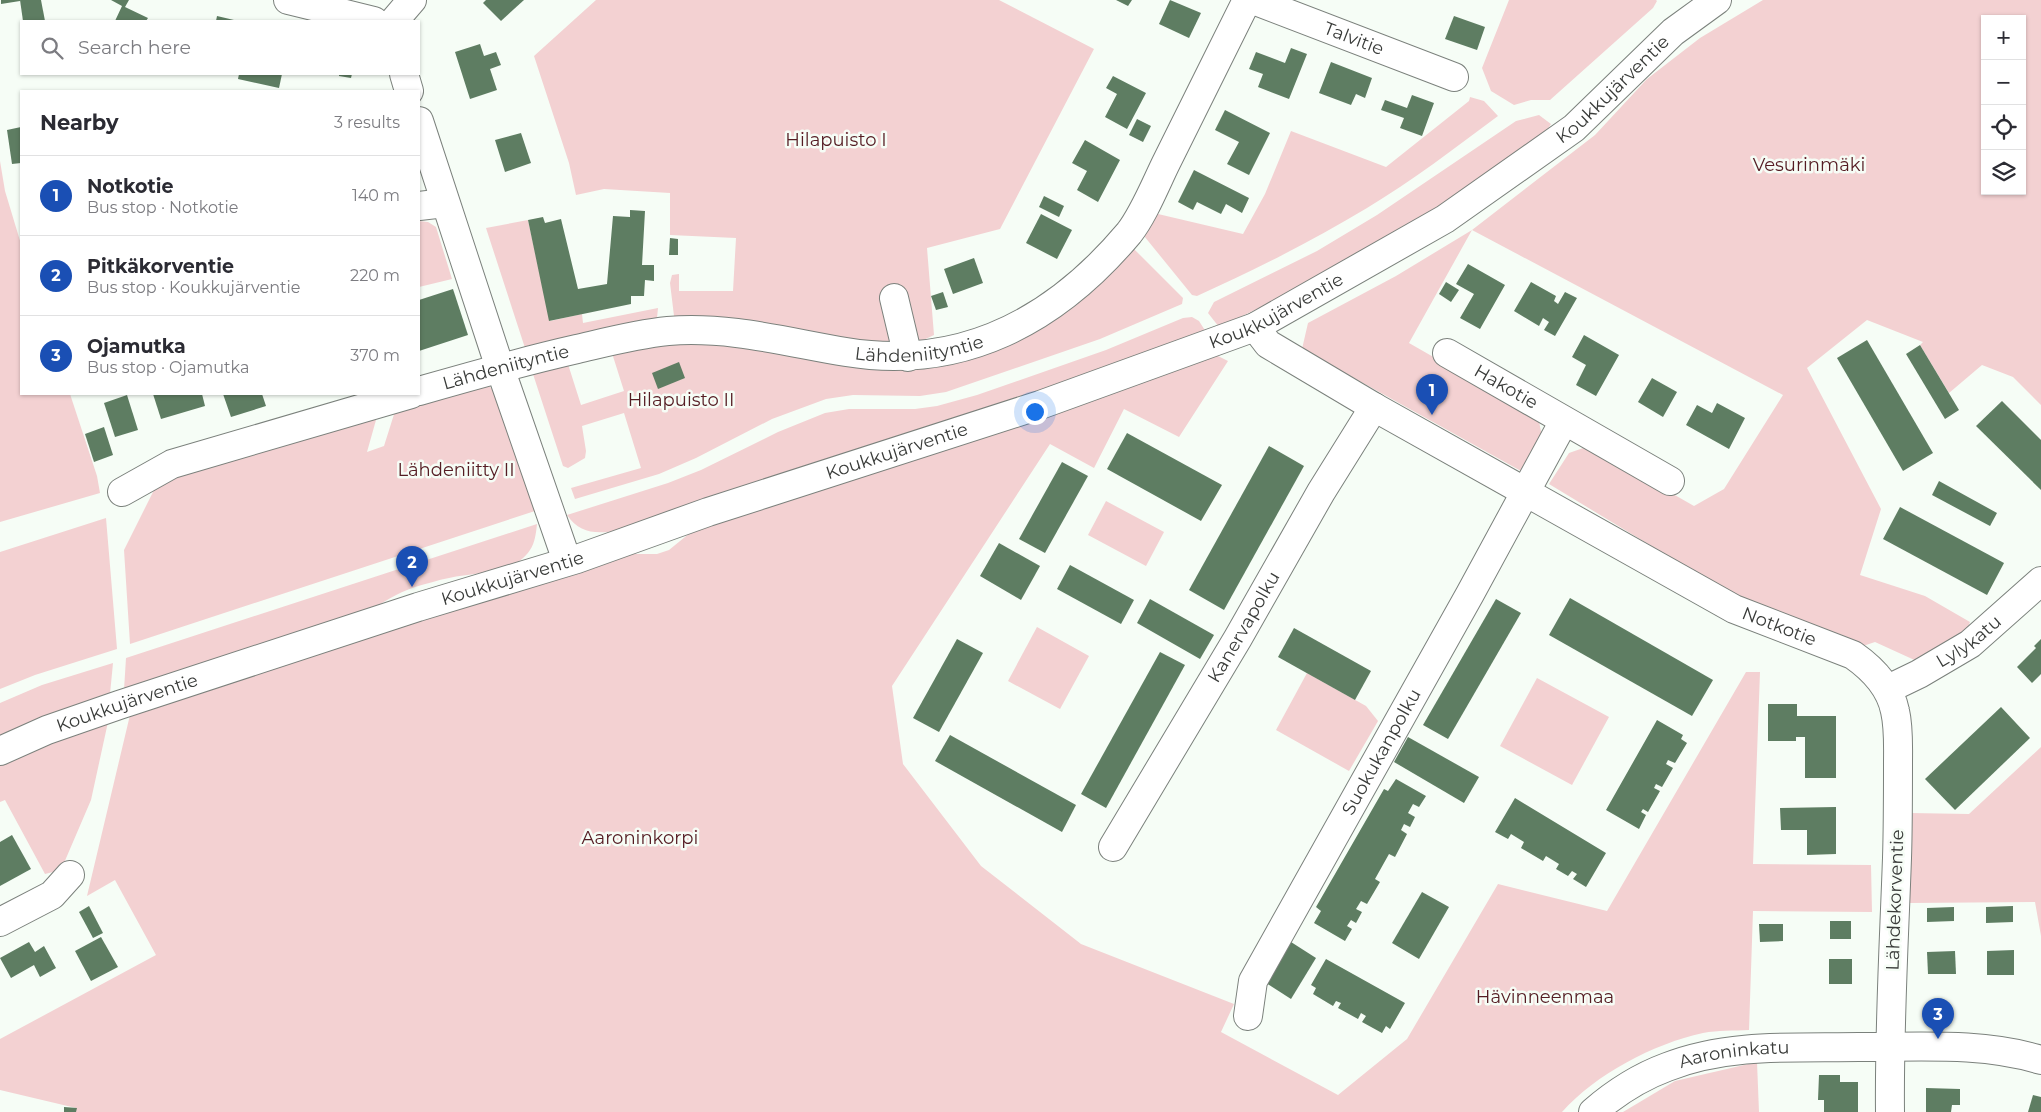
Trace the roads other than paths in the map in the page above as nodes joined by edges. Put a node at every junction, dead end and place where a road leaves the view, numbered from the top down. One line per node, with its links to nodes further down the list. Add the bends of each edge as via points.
1 (288, 0): 6 (street)
2 (412, 0): 7 (street)
3 (1247, 0): 16 (street, Lähdeniityntie, via 1131,231 1089,276 1045,312 995,337 967,348)
4 (1253, 0): 9 (street, Talvitie)
5 (1717, 0): 14 (street, Koukkujärventie, via 1673,32 1574,128 1445,219)
6 (370, 20)
7 (395, 20)
8 (404, 75): 10 (street)
9 (1454, 76)
10 (409, 90)
11 (420, 127): 12 (street)
12 (432, 204): 17 (street)
13 (894, 298): 16 (street)
14 (1255, 327): 20 (street, Notkotie, via 1268,344); 25 (street, Koukkujärventie, via 1040,405 717,509)
15 (1447, 353): 21 (street, Hakotie)
16 (908, 357): 17 (street, Lähdeniityntie, via 846,352 782,339 702,330 650,333)
17 (500, 368): 18 (street, Lähdeniityntie); 25 (street)
18 (420, 392)
19 (408, 395): 23 (street, via 172,464)
20 (1374, 407): 24 (street, Notkotie); 29 (street, Kanervapolku)
21 (1564, 421): 22 (street, Hakotie); 24 (street)
22 (1670, 481)
23 (122, 492)
24 (1526, 493): 27 (street, Notkotie, via 1734,609 1853,655 1866,664); 32 (street, Suokukanpolku, via 1253,982)
25 (567, 562): 28 (street, Koukkujärventie, via 119,705 47,730)
26 (2041, 580): 27 (street, Lylykatu, via 1970,644)
27 (1888, 689): 33 (street, Lähdekorventie, via 1898,736 1899,811)
28 (0, 751)
29 (1113, 847)
30 (70, 875): 31 (street, via 52,895)
31 (0, 922)
32 (1248, 1016)
33 (1889, 1047): 34 (street, Aaroninkatu, via 2000,1050); 35 (street, Aaroninkatu, via 1752,1048 1709,1055 1667,1066 1635,1082); 36 (street, Lähdekorventie)
34 (2041, 1060)
35 (1593, 1112)
36 (1890, 1112)

